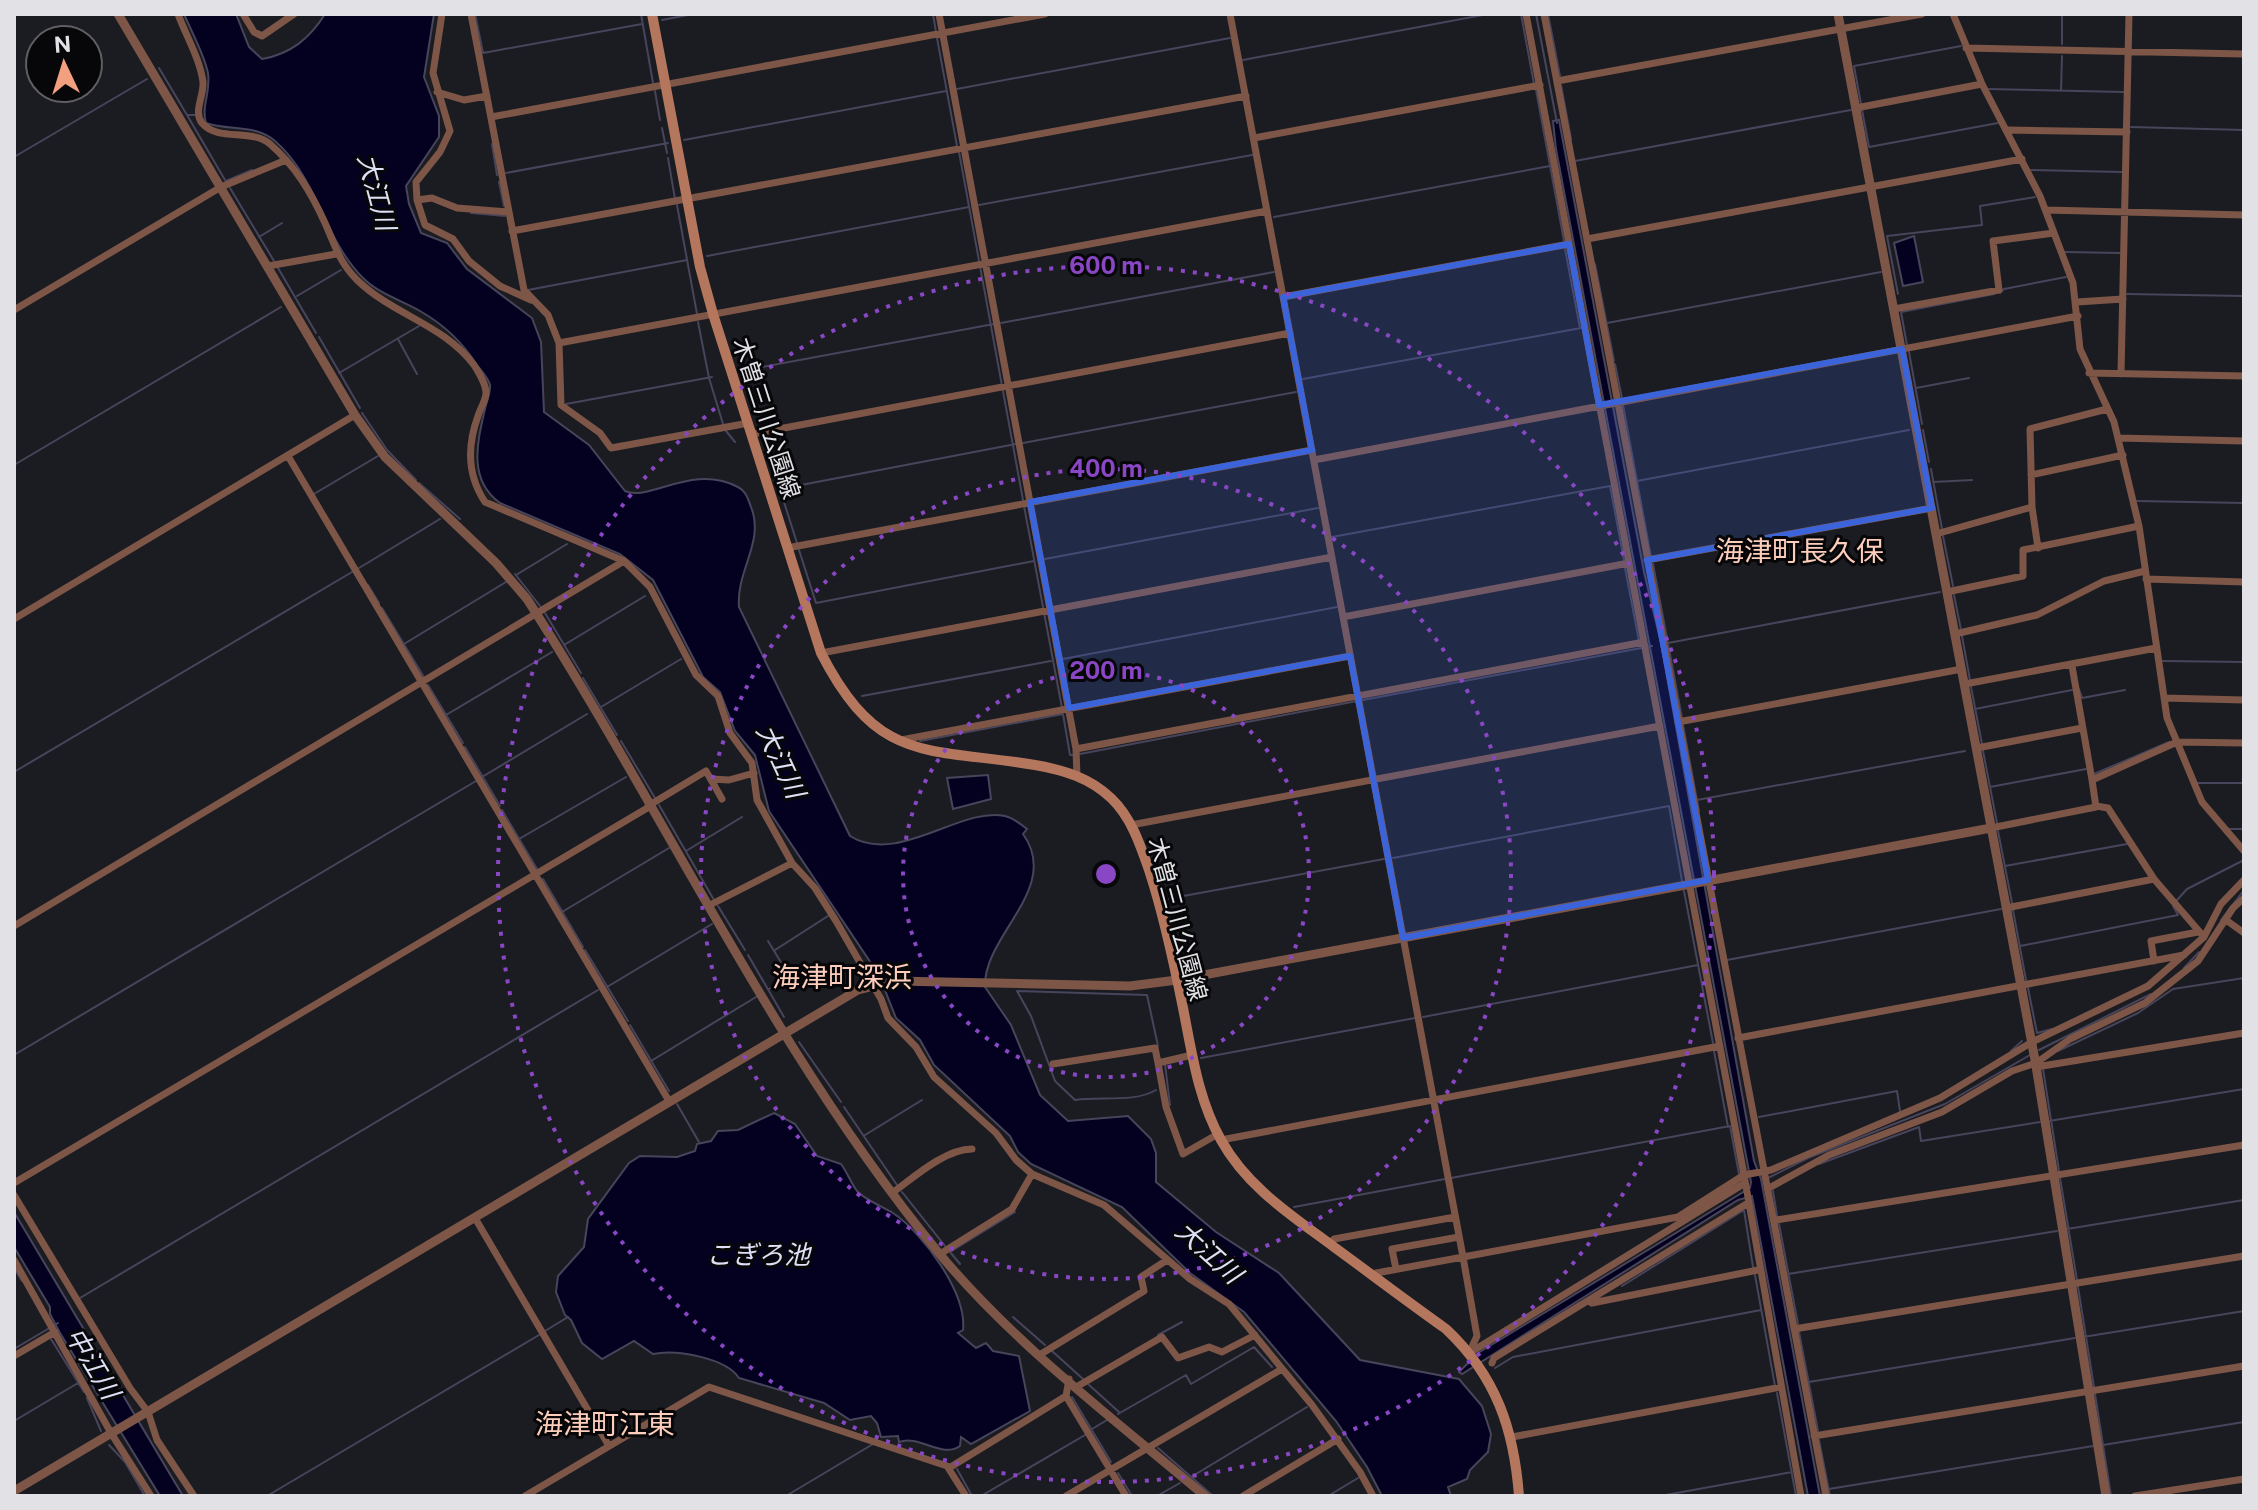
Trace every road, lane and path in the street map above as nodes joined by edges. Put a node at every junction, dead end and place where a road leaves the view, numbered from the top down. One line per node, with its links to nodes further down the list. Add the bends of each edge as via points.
1 (118, 14): 39 (street)
2 (178, 14): 37 (street, via 201,75 202,123 216,132 265,139)
3 (243, 14): 17 (street, via 262,36)
4 (294, 14): 17 (street)
5 (442, 14): 27 (street, via 433,62)
6 (471, 14): 28 (street)
7 (652, 14): 25 (main road, 木曽三川公園線)
8 (939, 14): 19 (street)
9 (1045, 14): 19 (street)
10 (1230, 14): 29 (street)
11 (1526, 14): 26 (street)
12 (1544, 14): 23 (street)
13 (1838, 14): 18 (street)
14 (1922, 14): 18 (street)
15 (1953, 14): 20 (street)
16 (2129, 14): 21 (street)
17 (284, 18)
18 (1841, 29): 23 (street); 30 (street)
19 (939, 33): 25 (street); 35 (street)
20 (1966, 48): 21 (street); 24 (street)
21 (2128, 52): 22 (street); 33 (street)
22 (2244, 54)
23 (1557, 81): 49 (street)
24 (1982, 84): 30 (street); 32 (street)
25 (665, 85): 31 (street); 40 (main road, 木曽三川公園線)
26 (1540, 85): 34 (street); 50 (street)
27 (437, 92): 28 (street, via 464,100); 41 (street, via 450,131 416,182)
28 (487, 96): 31 (street)
29 (1246, 96): 34 (street); 35 (street)
30 (1856, 108): 38 (street)
31 (491, 117): 45 (street)
32 (2008, 130): 33 (street); 36 (street)
33 (2127, 132): 44 (street)
34 (1254, 138): 43 (street)
35 (960, 148): 40 (street); 52 (street)
36 (2022, 159): 38 (street); 42 (street)
37 (286, 160): 39 (street); 51 (street, via 313,196)
38 (1871, 186): 49 (street); 58 (street)
39 (221, 187): 53 (street); 59 (street)
40 (687, 198): 47 (street); 60 (main road, 木曽三川公園線)
41 (417, 200): 45 (street); 56 (street, via 425,225 453,239 469,261 500,286)
42 (2046, 210): 44 (street); 48 (street)
43 (1267, 211): 52 (street); 54 (street)
44 (2126, 211): 46 (street); 55 (street)
45 (508, 212): 47 (street)
46 (2244, 215)
47 (512, 231): 56 (street, via 524,290)
48 (2054, 233): 57 (street); 58 (street, via 1993,241 1999,290)
49 (1587, 239): 69 (street)
50 (1569, 244): 54 (street); 70 (street)
51 (336, 254): 53 (street); 90 (street, via 370,291 452,341 481,376 487,394 469,451 471,473 485,502)
52 (982, 264): 60 (street); 68 (street)
53 (268, 266): 72 (street)
54 (1283, 297): 62 (street)
55 (2123, 299): 57 (street); 66 (street)
56 (537, 301): 63 (street)
57 (2077, 302): 61 (street)
58 (1894, 309): 64 (street)
59 (14, 310)
60 (713, 314): 63 (street); 73 (main road, 木曽三川公園線)
61 (2078, 316): 64 (street); 65 (street, via 2080,349)
62 (1290, 333): 68 (street); 76 (street)
63 (559, 343): 73 (street, via 561,405 600,433 611,448)
64 (1902, 349): 69 (street); 83 (street)
65 (2089, 373): 66 (street); 71 (street)
66 (2121, 374): 67 (street)
67 (2244, 376)
68 (1004, 385): 73 (street); 81 (street)
69 (1617, 402): 70 (street); 89 (street)
70 (1602, 405): 79 (street); 91 (street)
71 (2107, 409): 74 (street); 80 (street, via 2030,429)
72 (355, 415): 78 (street); 96 (street, via 385,457 507,574)
73 (750, 428): 86 (main road, 木曽三川公園線)
74 (2118, 438): 75 (street); 77 (street)
75 (2244, 441)
76 (1312, 450): 79 (street); 81 (street)
77 (2123, 455): 80 (street); 84 (street)
78 (288, 456): 98 (street); 106 (street)
79 (1314, 460): 88 (street)
80 (2031, 475): 82 (street)
81 (1026, 503): 86 (street); 95 (street)
82 (2032, 507): 85 (street); 87 (street)
83 (1932, 508): 85 (street); 89 (street)
84 (2139, 526): 87 (street); 92 (street)
85 (1936, 534): 94 (street)
86 (787, 548): 102 (main road, 木曽三川公園線)
87 (2038, 548): 94 (street, via 2023,550 2023,576)
88 (1332, 557): 95 (street); 97 (street)
89 (1647, 560): 112 (street)
90 (624, 561): 96 (street); 120 (street, via 650,587 696,675 718,696 730,733)
91 (1629, 563): 97 (street); 100 (street)
92 (2146, 575): 93 (street); 99 (street, via 2104,581 2037,615); 101 (street)
93 (2244, 582)
94 (1947, 592): 99 (street)
95 (1046, 610): 102 (street); 111 (street)
96 (537, 615): 106 (street); 127 (street)
97 (1343, 617): 103 (street)
98 (14, 619)
99 (1955, 634): 105 (street)
100 (1645, 646): 109 (street); 113 (street)
101 (2156, 648): 104 (street); 108 (street)
102 (821, 653): 115 (main road, 木曽三川公園線, via 854,707)
103 (1350, 656): 109 (street); 111 (street)
104 (2072, 666): 107 (street); 114 (street)
105 (1962, 669): 107 (street); 112 (street)
106 (423, 683): 132 (street); 141 (street)
107 (1965, 684): 118 (street)
108 (2164, 698): 110 (street); 116 (street)
109 (1359, 699): 119 (street); 123 (street)
110 (2244, 700)
111 (1065, 709): 115 (street); 119 (street)
112 (1678, 722): 134 (street)
113 (1660, 726): 123 (street); 136 (street)
114 (2082, 728): 118 (street); 124 (street)
115 (899, 740): 121 (main road, 木曽三川公園線, via 943,756 1025,763)
116 (2177, 742): 117 (street); 124 (street); 130 (street, via 2202,802)
117 (2244, 743)
118 (1977, 748): 129 (street)
119 (1076, 749): 121 (street)
120 (754, 773): 122 (street); 131 (street, via 757,800)
121 (1077, 776): 128 (main road, 木曽三川公園線, via 1114,801)
122 (711, 779): 125 (street); 127 (street, via 706,771)
123 (1373, 779): 128 (street); 144 (street)
124 (2092, 780): 126 (street)
125 (722, 799)
126 (2096, 806): 129 (street); 133 (street, via 2108,808)
127 (649, 807): 132 (street); 138 (street)
128 (1131, 825): 147 (main road, 木曽三川公園線, via 1154,885)
129 (1991, 828): 134 (street); 139 (street)
130 (2244, 851)
131 (792, 863): 138 (street); 148 (street, via 815,888)
132 (537, 875): 161 (street); 170 (street)
133 (2154, 879): 139 (street); 143 (street)
134 (1707, 880): 136 (street); 152 (street)
135 (2244, 880): 143 (street)
136 (1691, 884): 144 (street); 154 (street)
137 (2244, 898): 140 (street)
138 (708, 906): 151 (street)
139 (2006, 908): 149 (street)
140 (2226, 920): 142 (street); 157 (street, via 2206,952 2175,982)
141 (14, 926)
142 (2244, 933)
143 (2201, 934): 145 (street); 146 (street, via 2151,941)
144 (1403, 938): 147 (street); 160 (street)
145 (2187, 955): 146 (street); 153 (street, via 2148,986)
146 (2154, 961): 149 (street)
147 (1177, 980): 148 (street, via 1130,986); 155 (main road, 木曽三川公園線)
148 (876, 984): 151 (street, via 847,995); 166 (street, via 888,1018 916,1047 934,1077)
149 (2021, 985): 152 (street); 153 (street)
150 (2244, 1033): 157 (street)
151 (784, 1034): 161 (street); 171 (street)
152 (1738, 1038): 168 (street)
153 (2032, 1043): 157 (street); 168 (street, via 1940,1098)
154 (1720, 1046): 160 (street); 169 (street)
155 (1192, 1055): 156 (street); 163 (main road, 木曽三川公園線)
156 (1158, 1063): 158 (street, via 1155,1048); 163 (street, via 1183,1154)
157 (2036, 1063): 159 (street); 167 (street)
158 (1053, 1064)
159 (2024, 1067): 162 (street); 168 (street, via 1942,1112)
160 (1433, 1099): 163 (street); 174 (street)
161 (669, 1101): 175 (street)
162 (1921, 1125)
163 (1219, 1137): 178 (main road, 木曽三川公園線, via 1252,1184)
164 (2244, 1145): 167 (street)
165 (972, 1149): 171 (street, via 931,1166)
166 (1032, 1174): 179 (street, via 1012,1209); 183 (street, via 1104,1205)
167 (2054, 1175): 176 (street); 187 (street)
168 (1765, 1178): 169 (street); 176 (street)
169 (1746, 1179): 173 (street); 181 (street, via 1678,1217); 193 (street)
170 (14, 1183)
171 (892, 1193): 179 (street)
172 (14, 1195): 201 (street)
173 (1747, 1201): 185 (street); 193 (street, via 1494,1358)
174 (1455, 1217): 177 (street); 178 (street, via 1334,1239)
175 (475, 1218): 201 (street); 206 (street)
176 (1776, 1220): 188 (street)
177 (1459, 1237): 181 (street); 184 (street, via 1392,1249)
178 (1330, 1244): 186 (main road, 木曽三川公園線)
179 (940, 1254): 191 (street)
180 (2244, 1256): 187 (street)
181 (1463, 1257): 184 (street); 193 (street)
182 (14, 1260): 189 (street)
183 (1167, 1260): 190 (street, via 1229,1304); 191 (street, via 1141,1277 1144,1291)
184 (1396, 1269): 186 (street)
185 (1758, 1270): 193 (street, via 1597,1300); 198 (street)
186 (1371, 1274): 193 (main road, 木曽三川公園線, via 1446,1329)
187 (2071, 1284): 188 (street); 199 (street)
188 (1794, 1329): 203 (street)
189 (54, 1332): 192 (street); 202 (street)
190 (1255, 1335): 195 (street); 197 (street, via 1222,1352 1209,1347 1182,1358 1175,1357 1162,1337)
191 (1041, 1354): 196 (street)
192 (14, 1356)
193 (1478, 1361): 204 (main road, 木曽三川公園線)
194 (2244, 1366): 199 (street)
195 (1282, 1369): 205 (street); 207 (street)
196 (1069, 1379): 197 (street); 200 (street)
197 (1078, 1386): 207 (street)
198 (1781, 1387): 204 (street); 222 (street)
199 (2089, 1391): 203 (street); 224 (street)
200 (1066, 1396): 208 (street); 209 (street)
201 (145, 1413): 202 (street); 213 (street)
202 (113, 1432): 211 (street); 212 (street)
203 (1814, 1436): 223 (street)
204 (1512, 1437): 221 (main road, 木曽三川公園線)
205 (1338, 1439): 219 (street); 220 (street)
206 (609, 1446): 208 (street, via 715,1387); 214 (street)
207 (1148, 1448): 209 (street); 218 (street)
208 (949, 1468): 215 (street)
209 (1110, 1469): 216 (street); 217 (street)
210 (2244, 1479): 225 (street)
211 (14, 1491)
212 (151, 1496)
213 (194, 1496)
214 (525, 1496)
215 (966, 1496)
216 (1066, 1496)
217 (1126, 1496)
218 (1205, 1496)
219 (1243, 1496)
220 (1373, 1496)
221 (1519, 1496)
222 (1801, 1496)
223 (1826, 1496)
224 (2106, 1496)
225 (2135, 1496)

